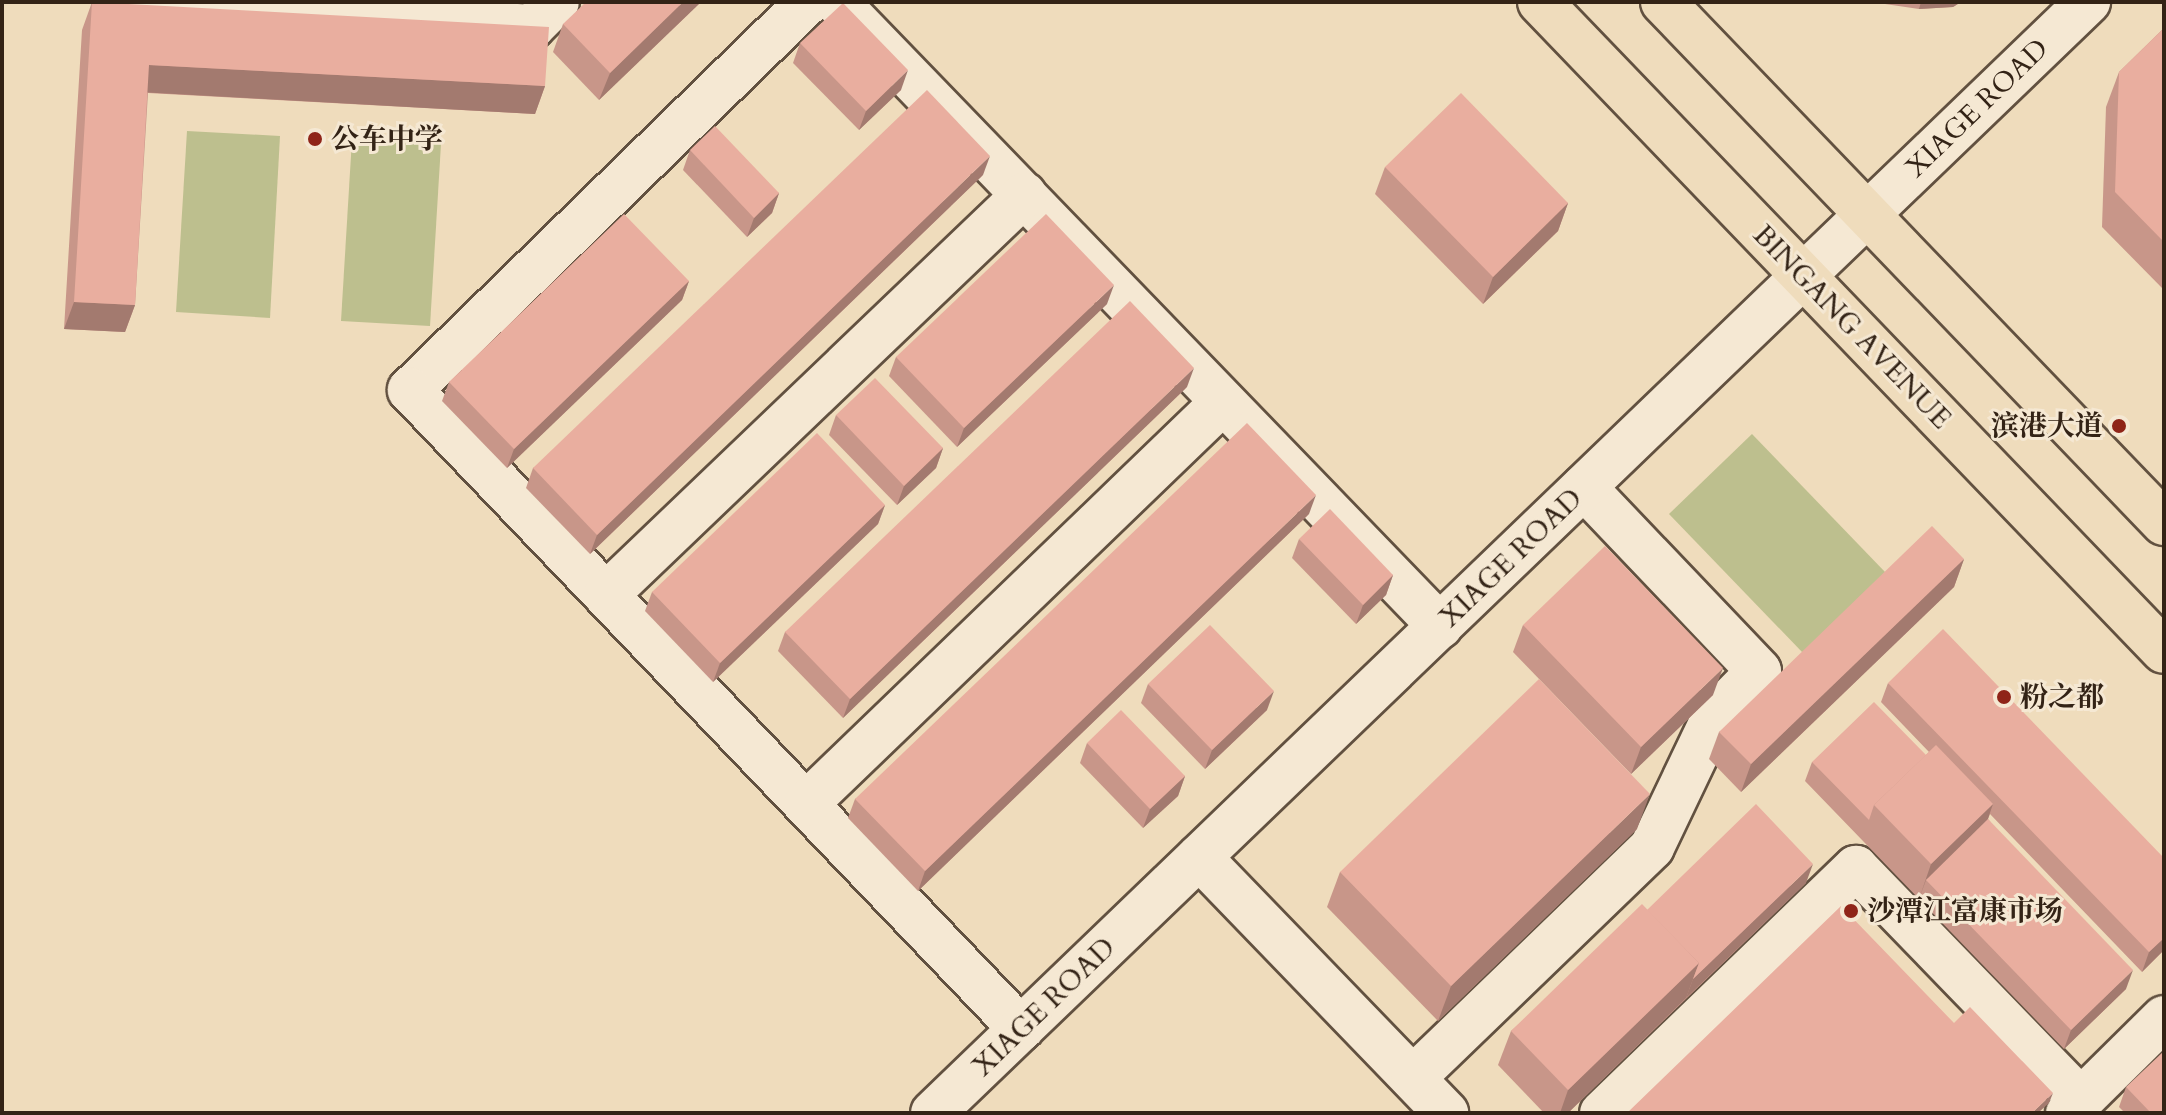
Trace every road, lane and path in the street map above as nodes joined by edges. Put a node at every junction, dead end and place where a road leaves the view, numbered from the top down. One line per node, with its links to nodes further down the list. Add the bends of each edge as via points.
1 (134, 2): 2 (street, via 532,27)
2 (557, 2)
3 (808, 2): 14 (street, via 410,390)
4 (837, 2): 8 (street)
5 (1540, 2): 10 (main road, BINGANG AVENUE)
6 (1663, 2): 9 (main road)
7 (2088, 2): 9 (street, XIAGE ROAD)
8 (1024, 195): 11 (street); 14 (street)
9 (1867, 214): 10 (street, XIAGE ROAD); 13 (main road)
10 (1803, 276): 12 (street, XIAGE ROAD); 16 (main road, BINGANG AVENUE)
11 (1223, 402): 15 (street); 17 (street)
12 (1584, 487): 15 (street, XIAGE ROAD); 21 (street, via 1759,671 1714,717 1652,847)
13 (2164, 523)
14 (606, 595): 17 (street)
15 (1440, 626): 18 (street, XIAGE ROAD)
16 (2164, 651)
17 (806, 804): 20 (street)
18 (1199, 857): 20 (street, XIAGE ROAD); 21 (street)
19 (2164, 1018): 22 (street)
20 (1021, 1029): 23 (street, XIAGE ROAD)
21 (1413, 1078): 24 (street)
22 (2074, 1107): 25 (street, via 1856,868)
23 (933, 1113)
24 (1446, 1113)
25 (1602, 1113)

